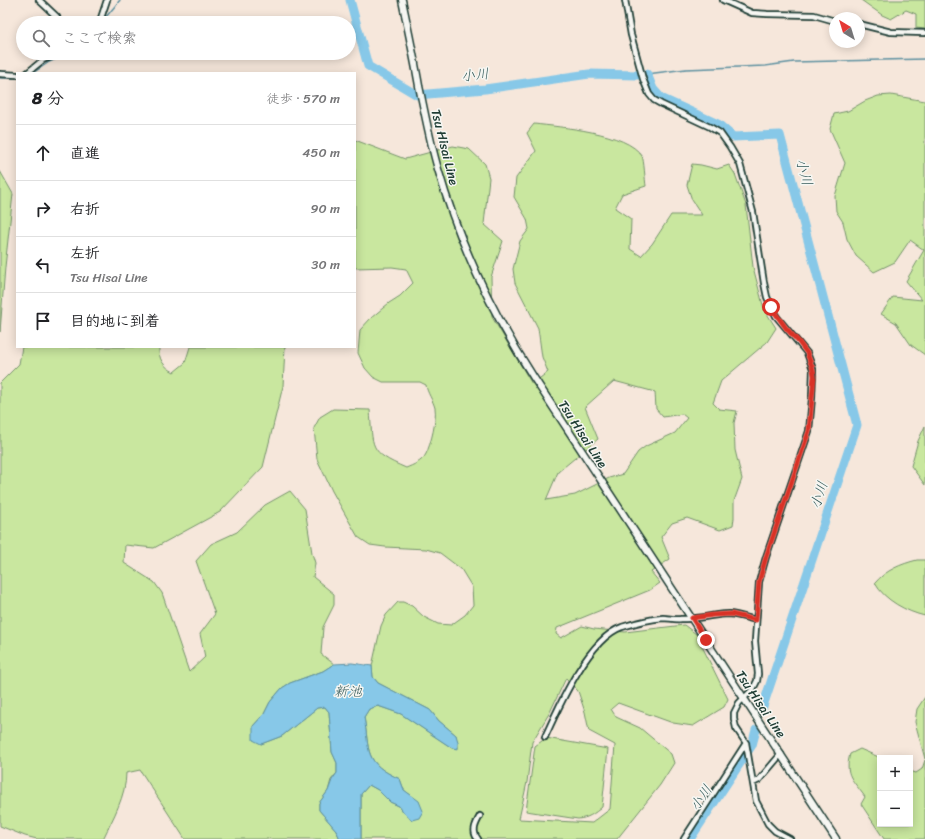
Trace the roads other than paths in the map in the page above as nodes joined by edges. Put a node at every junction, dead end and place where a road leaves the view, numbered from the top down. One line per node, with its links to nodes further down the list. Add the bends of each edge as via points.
1 (39, 0): 6 (street)
2 (107, 0): 7 (street)
3 (402, 0): 15 (main road, Tsu Hisai Line, via 436,162 445,193 488,299 526,365)
4 (625, 0): 16 (street, via 631,35 649,94 654,100 720,134 740,164 753,212 767,297 776,316 807,353 813,369 809,431 766,557 759,582)
5 (723, 0): 8 (street, via 752,13 814,15)
6 (56, 16)
7 (102, 16)
8 (829, 19)
9 (865, 26): 10 (street, via 891,32)
10 (925, 33)
11 (43, 60): 12 (street)
12 (28, 72)
13 (0, 74): 14 (street)
14 (16, 75)
15 (692, 618): 16 (street, via 731,614); 17 (main road, Tsu Hisai Line); 18 (street, via 664,618 642,622 620,628 602,640 588,657 563,698)
16 (756, 620): 17 (street, via 757,681)
17 (743, 698): 19 (street, via 734,713 734,719 736,728); 20 (main road, Tsu Hisai Line)
18 (545, 737)
19 (746, 743): 21 (street); 24 (street)
20 (781, 754): 21 (street); 26 (main road, Tsu Hisai Line)
21 (753, 784): 25 (street, via 756,801 768,824)
22 (480, 816): 23 (street, via 474,833)
23 (478, 839)
24 (684, 839)
25 (790, 839)
26 (836, 839)

